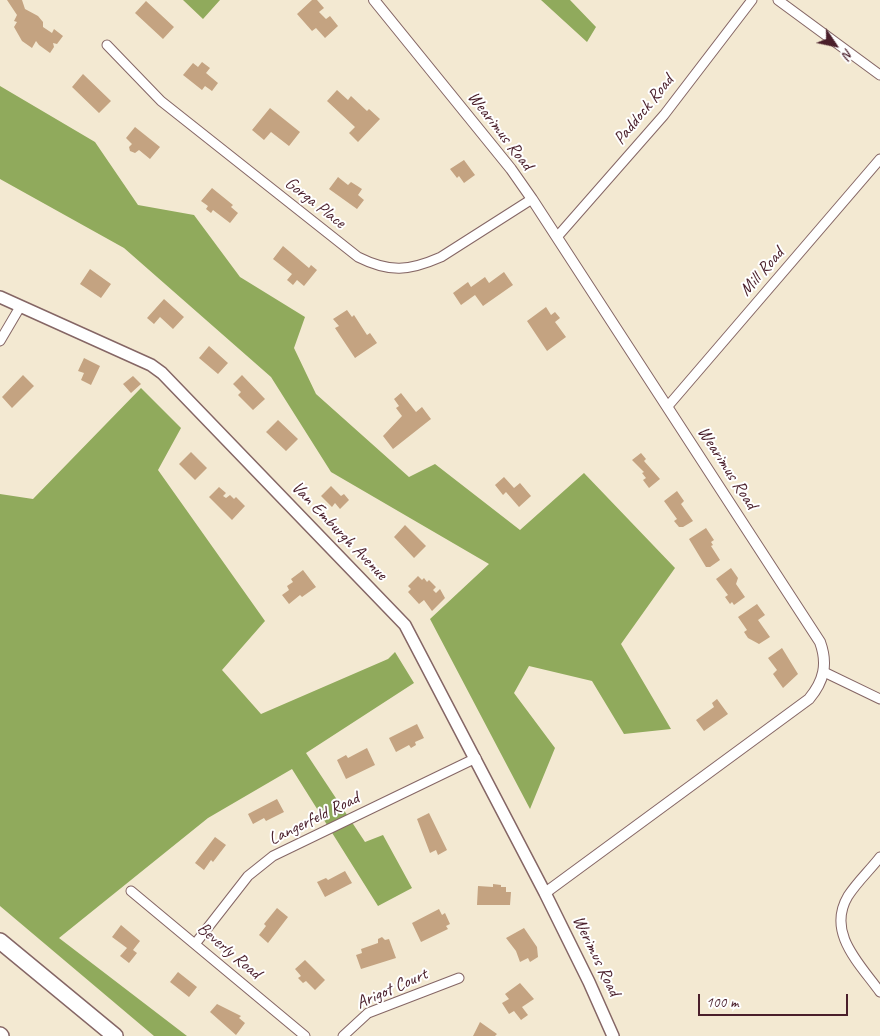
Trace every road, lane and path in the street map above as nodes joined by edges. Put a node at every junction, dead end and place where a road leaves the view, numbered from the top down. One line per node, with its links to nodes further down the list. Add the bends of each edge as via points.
1 (374, 0): 7 (street, Wearimus Road)
2 (752, 0): 8 (street, Paddock Road, via 664,115)
3 (778, 0): 5 (street)
4 (107, 45): 7 (street, Gorga Place, via 161,101 358,258 371,264 396,269 426,263)
5 (880, 74)
6 (880, 159): 12 (street, Mill Road)
7 (532, 199): 8 (street, Wearimus Road)
8 (557, 237): 12 (street, Wearimus Road)
9 (0, 297): 10 (main road, Van Emburgh Avenue)
10 (20, 307): 11 (street); 15 (main road, Van Emburgh Avenue, via 151,365 162,374 405,625)
11 (0, 341)
12 (668, 406): 13 (street, Wearimus Road, via 820,642)
13 (824, 672): 14 (street); 18 (street, via 809,699)
14 (880, 699)
15 (476, 758): 18 (main road, Van Emburgh Avenue); 20 (street, Langerfeld Road, via 274,856 248,876)
16 (880, 857): 22 (street, via 848,896 841,917 841,931 847,946)
17 (131, 891): 20 (street, Beverly Road)
18 (545, 892): 26 (main road, Werimus Road)
19 (0, 941): 23 (highway)
20 (195, 944): 24 (street, Beverly Road)
21 (459, 978): 25 (street, Arigot Court, via 368,1014)
22 (880, 992)
23 (115, 1036)
24 (305, 1036)
25 (343, 1036)
26 (613, 1036)

